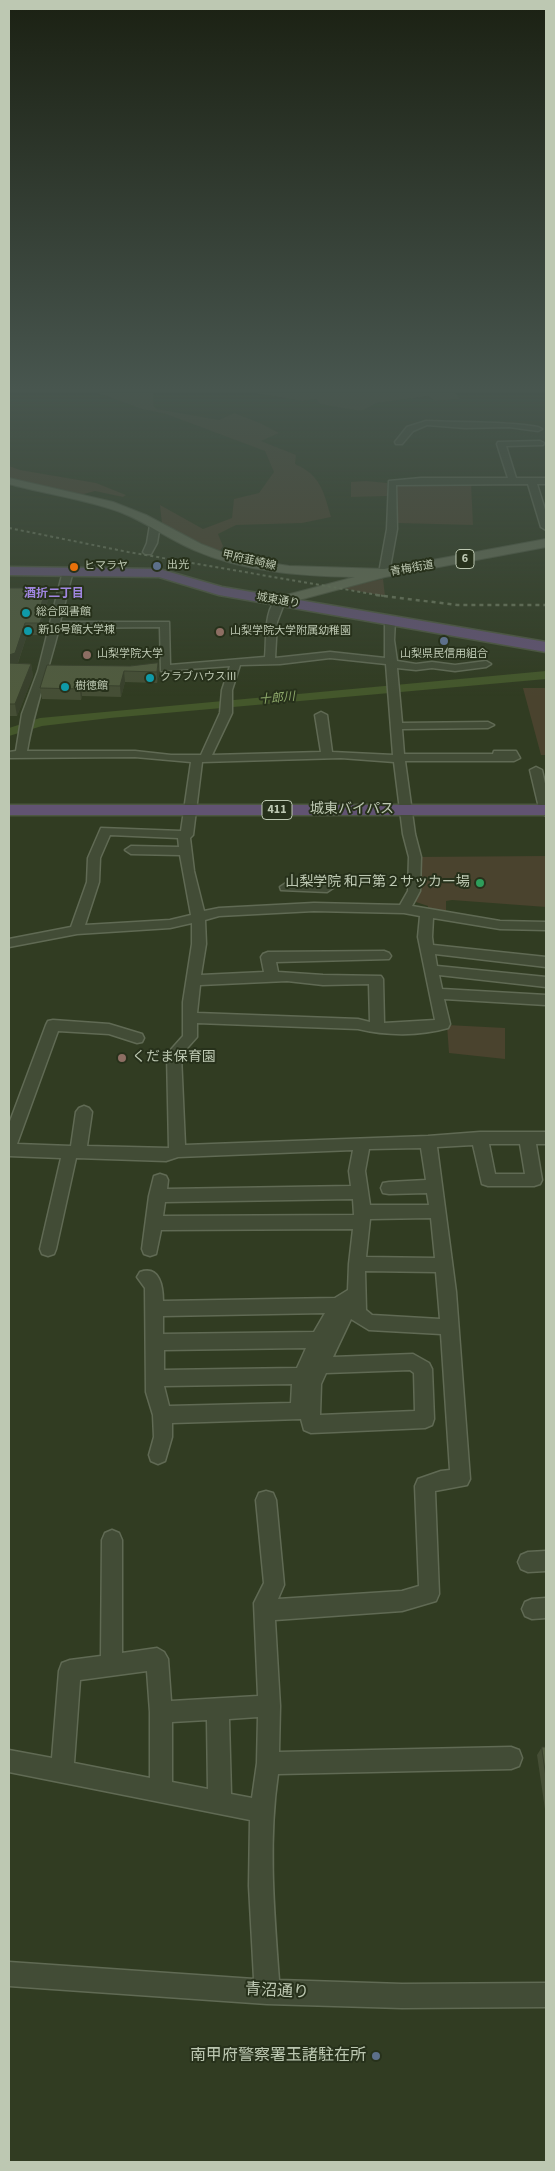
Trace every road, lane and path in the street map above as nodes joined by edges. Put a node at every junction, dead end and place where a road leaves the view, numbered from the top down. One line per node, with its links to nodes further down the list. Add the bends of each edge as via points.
1 (66, 494): 4 (main road, 甲府韮崎線 / 6, via 126,510)
2 (392, 494): 10 (street, via 392,529)
3 (536, 494): 5 (street)
4 (155, 525): 7 (street); 10 (main road, 甲府韮崎線 / 6, via 198,547 250,563 319,572)
5 (546, 527)
6 (546, 543): 10 (main road, 青梅街道 / 6)
7 (148, 552)
8 (9, 571): 9 (highway, 城東通り)
9 (68, 571): 11 (highway, 城東通り, via 159,573 211,589); 13 (street)
10 (384, 573): 11 (main road, 青梅街道 / 6)
11 (280, 601): 12 (highway, 城東通り); 15 (street, via 271,622)
12 (390, 620): 14 (highway, 城東通り); 17 (street)
13 (55, 625): 19 (street, via 165,624); 23 (street, via 28,714)
14 (546, 647)
15 (270, 658): 16 (street); 17 (street, via 280,661 330,655); 19 (street)
16 (235, 663): 19 (street); 26 (street, via 227,690 228,708)
17 (392, 663): 18 (street, via 455,668); 22 (street)
18 (486, 664)
19 (162, 667)
20 (321, 715): 25 (street)
21 (488, 725): 22 (street)
22 (397, 726): 27 (street)
23 (21, 754): 24 (street); 26 (street, via 135,754)
24 (9, 755)
25 (327, 755): 26 (street); 27 (street)
26 (201, 758): 31 (street)
27 (399, 758): 28 (street); 32 (street)
28 (499, 758)
29 (536, 770): 33 (street)
30 (9, 810): 35 (highway, 城東バイパス / 411)
31 (190, 812): 32 (highway, 城東バイパス / 411); 35 (highway, 城東バイパス / 411); 36 (street, via 188,835)
32 (406, 812): 33 (highway, 城東バイパス / 411); 43 (street, via 416,875 414,891)
33 (546, 812)
34 (9, 815): 35 (highway, 城東バイパス / 411)
35 (109, 818): 36 (street); 47 (street, via 94,858 92,882)
36 (184, 835): 38 (street)
37 (131, 850): 38 (street)
38 (185, 851): 45 (street)
39 (286, 887): 40 (street)
40 (304, 887): 41 (street); 42 (street)
41 (327, 888)
42 (306, 907): 43 (street); 45 (street, via 219,912)
43 (404, 909): 44 (street)
44 (427, 914): 46 (street, via 500,925); 49 (street)
45 (198, 917): 47 (street, via 170,924); 56 (street)
46 (546, 926)
47 (77, 930): 48 (street)
48 (9, 943)
49 (428, 949): 52 (street); 53 (street)
50 (332, 956): 51 (street); 54 (street, via 268,957); 55 (street)
51 (384, 956)
52 (546, 962)
53 (432, 970): 57 (street); 58 (street)
54 (272, 976): 55 (street); 56 (street)
55 (335, 979): 61 (street, via 382,979)
56 (195, 980): 60 (street)
57 (546, 982)
58 (436, 994): 59 (street); 61 (street, via 443,1024)
59 (546, 1000)
60 (189, 1018): 61 (street, via 358,1024); 71 (street, via 190,1037 174,1054)
61 (377, 1028)
62 (137, 1038): 69 (street, via 109,1029 52,1025)
63 (84, 1112): 72 (street)
64 (526, 1137): 65 (street); 65 (street, via 534,1180 488,1180); 66 (street)
65 (480, 1138): 67 (street)
66 (546, 1138)
67 (428, 1142): 68 (street); 73 (street)
68 (362, 1143): 71 (street); 75 (street, via 357,1171)
69 (9, 1144)
70 (9, 1150): 72 (street)
71 (177, 1150): 72 (street, via 166,1155)
72 (74, 1152): 79 (street)
73 (434, 1186): 74 (street); 76 (street)
74 (389, 1188)
75 (360, 1192): 77 (street); 78 (street, via 159,1188)
76 (438, 1211): 77 (street); 82 (street)
77 (363, 1217): 78 (street); 81 (street)
78 (153, 1222): 80 (street)
79 (48, 1249)
80 (150, 1249)
81 (357, 1264): 82 (street); 84 (street)
82 (444, 1265): 87 (street)
83 (146, 1277): 86 (street, via 154,1285)
84 (357, 1298): 85 (street); 87 (street, via 357,1314 369,1322); 90 (street, via 336,1330)
85 (338, 1305): 86 (street); 88 (street)
86 (155, 1309): 89 (street)
87 (449, 1327): 97 (street, via 460,1480 441,1480 425,1486 429,1594 402,1601)
88 (318, 1340): 89 (street); 91 (street)
89 (156, 1342): 92 (street)
90 (322, 1365): 90 (street, via 312,1384 310,1424 425,1419 424,1369 413,1362)
91 (302, 1376): 92 (street); 93 (street, via 299,1411)
92 (156, 1378): 93 (street, via 155,1392)
93 (162, 1415): 94 (street, via 163,1437)
94 (158, 1455)
95 (266, 1500): 97 (street, via 274,1585 264,1602)
96 (112, 1540): 98 (street)
97 (264, 1610): 99 (street)
98 (111, 1666): 101 (street, via 157,1659); 105 (street, via 70,1671)
99 (269, 1706): 100 (street); 104 (street)
100 (218, 1709): 101 (street); 107 (street)
101 (161, 1712): 106 (street)
102 (511, 1758): 104 (street)
103 (9, 1761): 105 (street)
104 (268, 1763): 108 (street)
105 (62, 1772): 106 (street)
106 (161, 1791): 107 (street)
107 (220, 1803): 108 (street)
108 (261, 1812): 110 (street)
109 (9, 1974): 110 (street, 青沼通り)
110 (267, 1992): 111 (street, 青沼通り, via 402,1996)
111 (546, 1995)

